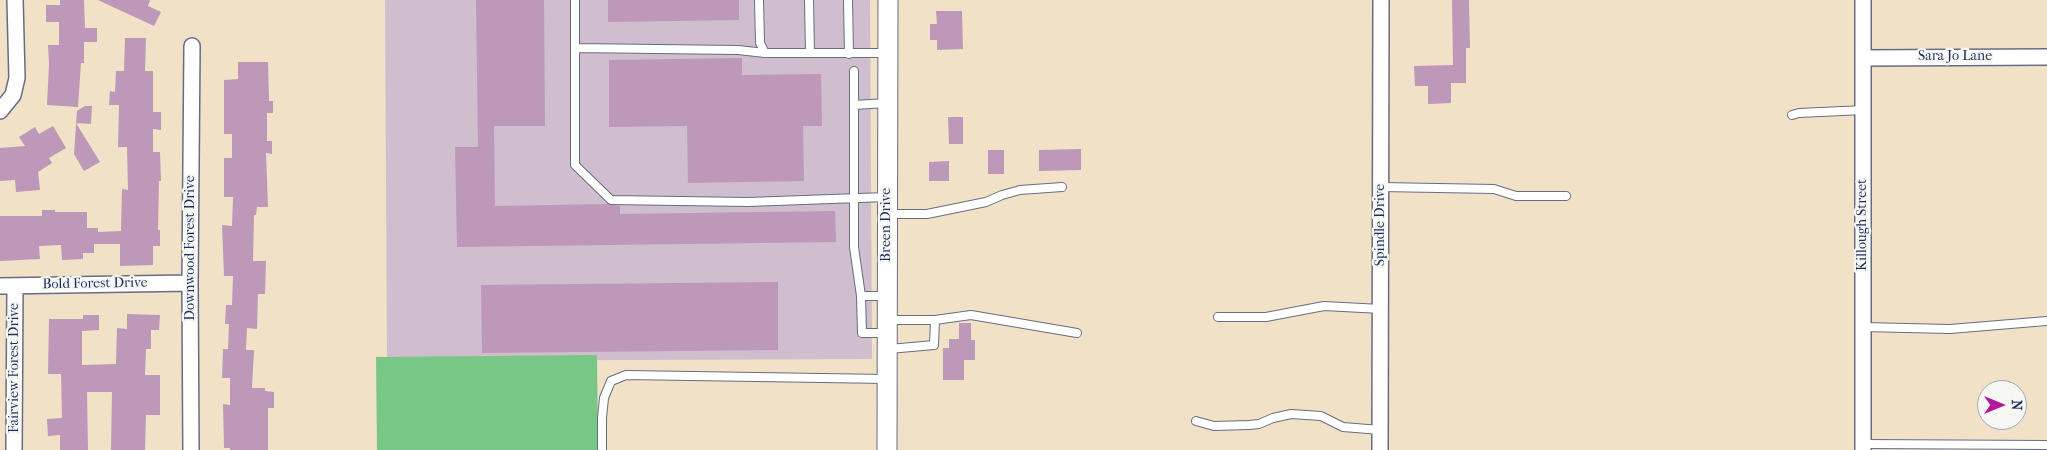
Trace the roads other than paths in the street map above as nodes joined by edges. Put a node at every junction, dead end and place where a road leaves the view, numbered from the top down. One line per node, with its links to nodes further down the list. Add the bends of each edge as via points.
1 (15, 0): 21 (street, via 18,78 13,95)
2 (575, 0): 10 (lane)
3 (760, 0): 11 (lane, via 760,43)
4 (810, 0): 12 (lane)
5 (848, 0): 13 (lane)
6 (888, 0): 14 (street, Breen Drive)
7 (1381, 0): 24 (street, Spindle Drive)
8 (1863, 0): 16 (street, Killough Street)
9 (192, 46): 28 (street, Downwood Forest Drive)
10 (575, 48): 11 (lane); 26 (lane, via 575,165 611,200 748,202)
11 (765, 53): 12 (lane)
12 (810, 54): 13 (lane)
13 (849, 54): 14 (lane)
14 (888, 54): 18 (street, Breen Drive)
15 (2047, 57): 16 (street, Sara Jo Lane)
16 (1864, 58): 20 (street, Killough Street)
17 (854, 71): 19 (lane)
18 (887, 103): 19 (lane); 27 (street, Breen Drive)
19 (854, 105): 26 (lane)
20 (1864, 110): 22 (lane); 37 (street, Killough Street)
21 (0, 111)
22 (1792, 115)
23 (1062, 187): 27 (lane, via 1020,190 986,202 927,214)
24 (1381, 187): 25 (lane, via 1494,189 1516,196); 33 (street, Spindle Drive)
25 (1566, 196)
26 (854, 198): 27 (lane); 31 (lane, via 854,247)
27 (887, 206): 32 (street, Breen Drive)
28 (190, 283): 30 (street, Bold Forest Drive); 46 (street, Downwood Forest Drive)
29 (0, 286): 30 (street, Bold Forest Drive)
30 (15, 286): 45 (street, Fairview Forest Drive)
31 (861, 296): 32 (lane); 39 (lane, via 862,333)
32 (887, 296): 39 (street, Breen Drive)
33 (1381, 309): 34 (lane, via 1324,306 1266,317); 42 (street, Spindle Drive)
34 (1218, 317)
35 (935, 320): 38 (lane, via 970,315); 39 (lane); 39 (lane, via 934,345 914,348)
36 (2047, 321): 37 (lane, via 1950,330)
37 (1863, 327): 44 (street, Killough Street)
38 (1077, 333)
39 (887, 334): 40 (street, Breen Drive)
40 (887, 379): 47 (lane, via 626,375 611,381 604,398); 48 (street, Breen Drive)
41 (1196, 421): 42 (lane, via 1214,426 1249,425 1291,414 1321,416 1343,427)
42 (1380, 430): 49 (street, Spindle Drive)
43 (2047, 445): 44 (lane)
44 (1863, 447)
45 (14, 450)
46 (191, 450)
47 (602, 450)
48 (887, 450)
49 (1380, 450)

